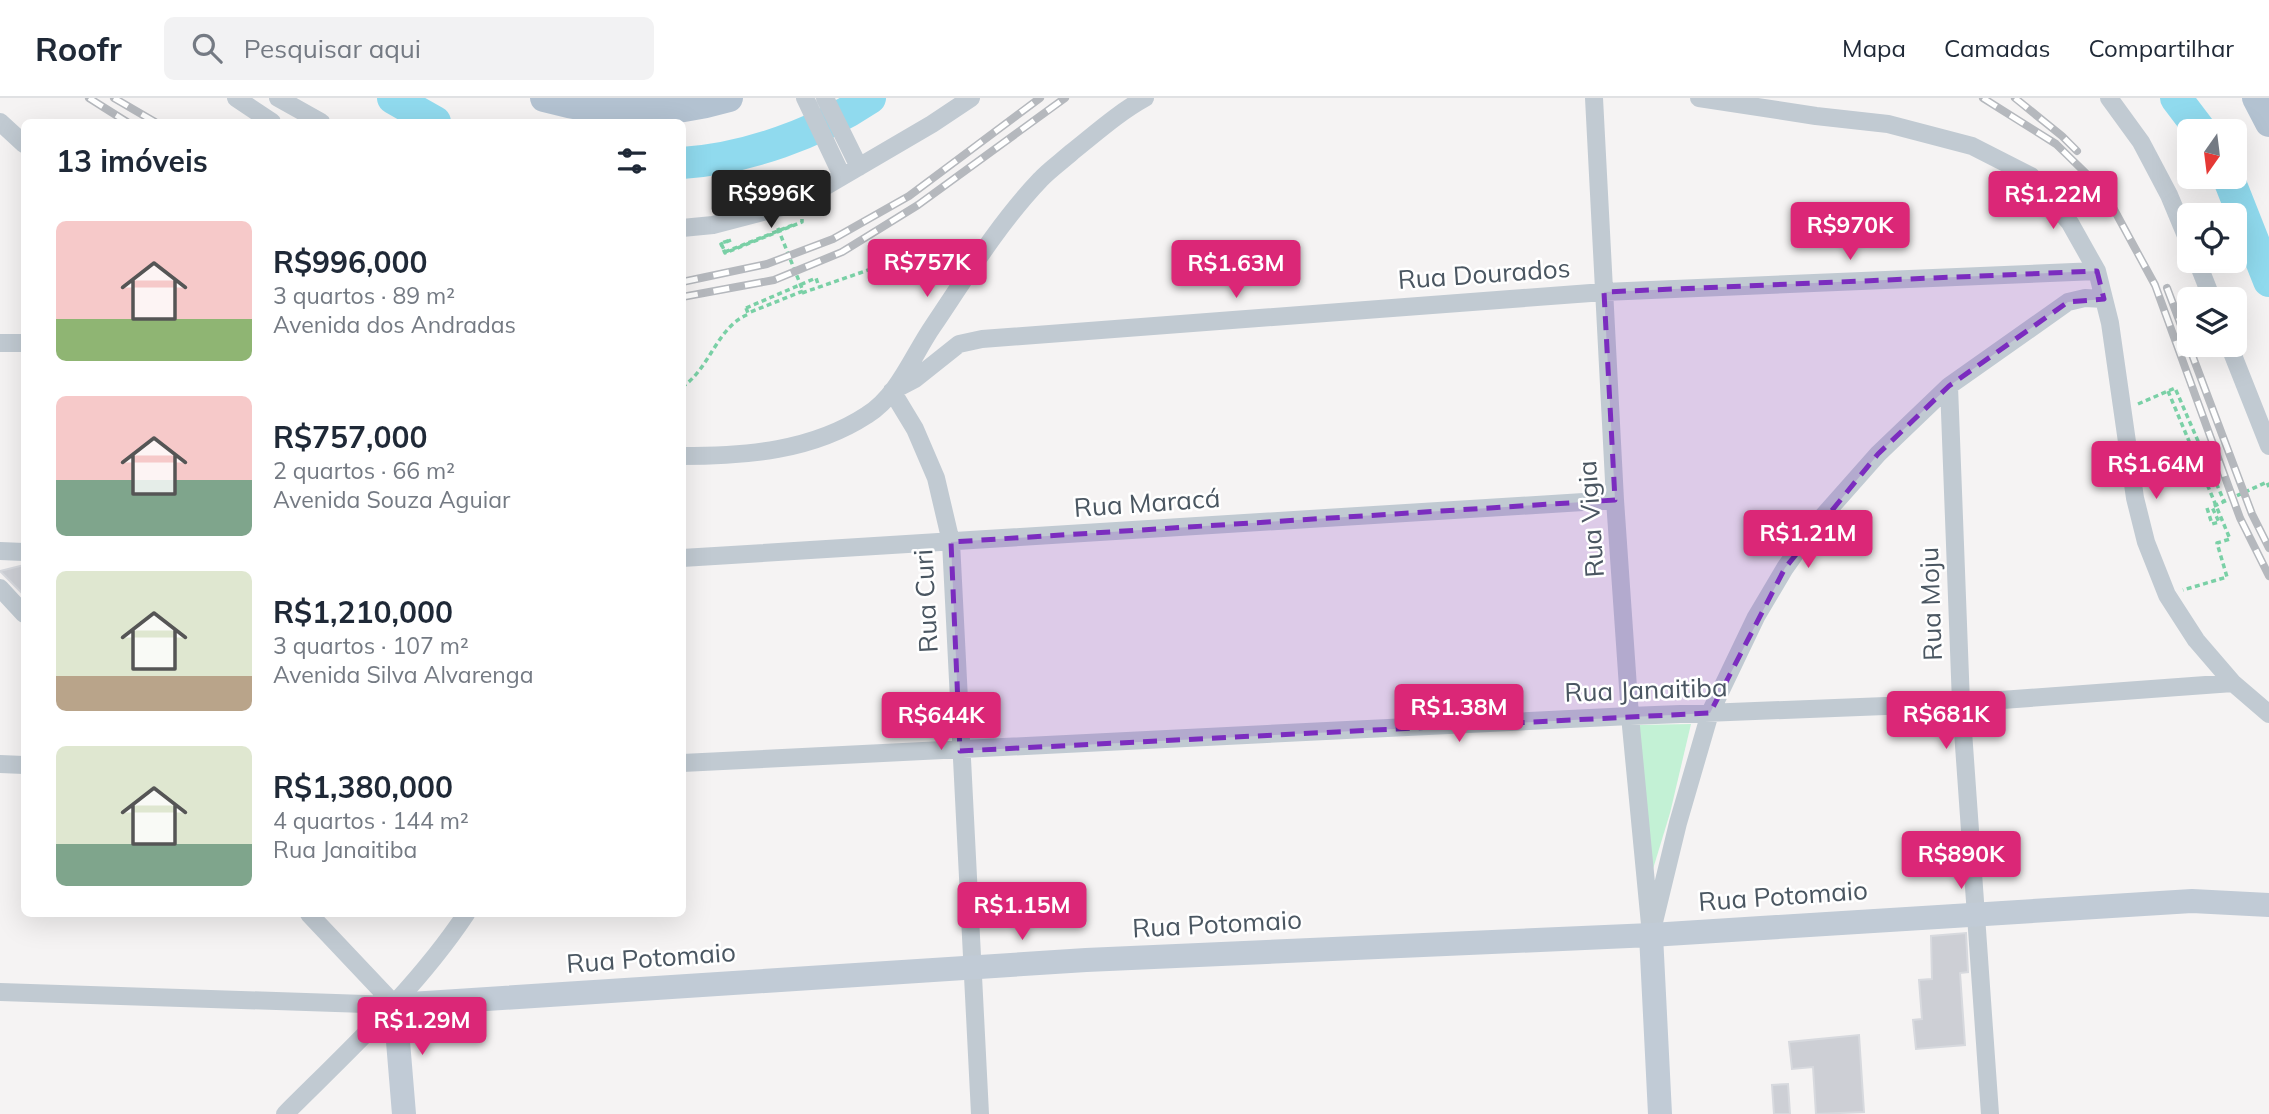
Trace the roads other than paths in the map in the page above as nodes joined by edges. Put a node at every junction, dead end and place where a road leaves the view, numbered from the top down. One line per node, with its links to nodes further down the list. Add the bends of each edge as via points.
1 (236, 98): 13 (street)
2 (278, 98): 14 (street)
3 (544, 98): 4 (main road, via 588,108 652,111 700,107)
4 (729, 98)
5 (806, 98): 19 (street)
6 (825, 98): 18 (street)
7 (971, 98): 18 (street)
8 (1144, 98): 29 (street, via 1040,179 987,246)
9 (1594, 98): 23 (street, Rua Vigia)
10 (1699, 98): 22 (street, via 1888,124 1972,145 2031,176 2070,223)
11 (2109, 98): 20 (street, via 2141,142)
12 (2256, 98): 16 (main road)
13 (268, 119)
14 (316, 119)
15 (0, 122): 17 (street)
16 (2269, 124)
17 (21, 141)
18 (856, 160): 19 (street)
19 (838, 169): 21 (street, via 793,210)
20 (2177, 214)
21 (686, 228)
22 (2097, 271): 23 (street, Rua Dourados); 24 (street)
23 (1604, 292): 29 (street, Rua Dourados, via 982,339 959,344); 32 (street, Rua Vigia)
24 (2104, 299): 28 (street, via 2068,302); 39 (street, via 2146,542 2167,595 2196,640)
25 (0, 343): 26 (street)
26 (21, 343)
27 (2234, 357): 30 (street)
28 (1950, 386): 40 (street, Rua Moju); 41 (street, via 1878,454 1816,524 1756,617)
29 (892, 391): 31 (street, via 869,415 797,446 757,454); 33 (street, Rua Curi, via 936,478)
30 (2269, 446)
31 (686, 456)
32 (1615, 500): 33 (street, Rua Maracá); 43 (street, Rua Vigia)
33 (951, 542): 36 (street, Rua Maracá); 44 (street, Rua Curi)
34 (0, 551): 35 (street)
35 (21, 552)
36 (686, 558)
37 (0, 588): 38 (street)
38 (21, 611)
39 (2233, 683): 40 (street, Rua Janaitiba); 42 (street)
40 (1961, 703): 41 (street, Rua Janaitiba); 49 (street, Rua Moju)
41 (1710, 713): 43 (street, Rua Janaitiba); 52 (street)
42 (2269, 713)
43 (1630, 716): 44 (street, Rua Janaitiba); 52 (street, Rua Vigia)
44 (960, 751): 45 (street, Rua Janaitiba); 53 (street, Rua Curi)
45 (686, 763)
46 (0, 764): 47 (street)
47 (21, 765)
48 (2269, 905): 49 (street, Rua Potomaio, via 2192,901)
49 (1977, 913): 52 (street, Rua Potomaio); 60 (street, Rua Moju)
50 (312, 917): 55 (street)
51 (464, 917): 55 (street)
52 (1651, 935): 53 (street, Rua Potomaio); 59 (street)
53 (973, 968): 55 (street, Rua Potomaio); 58 (street, Rua Curi)
54 (0, 992): 55 (street, Rua Potomaio)
55 (395, 1004): 56 (street); 57 (street)
56 (285, 1114)
57 (404, 1114)
58 (980, 1114)
59 (1660, 1114)
60 (1990, 1114)

